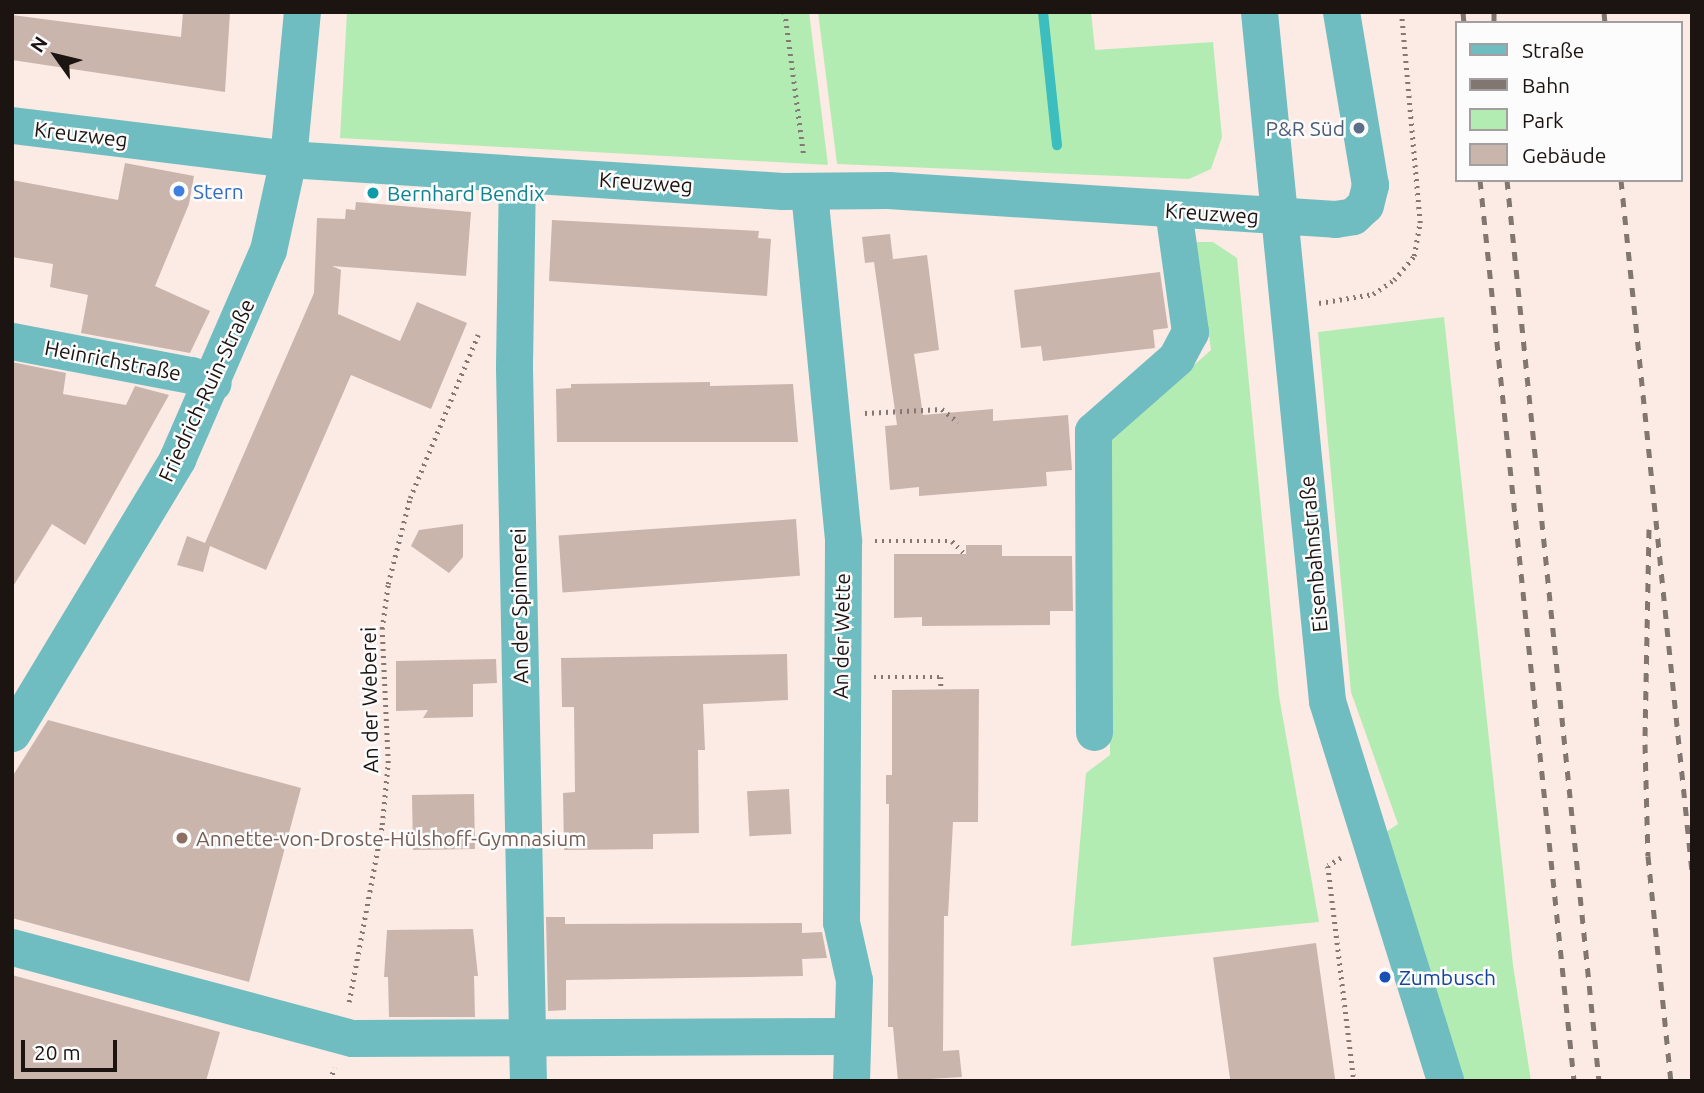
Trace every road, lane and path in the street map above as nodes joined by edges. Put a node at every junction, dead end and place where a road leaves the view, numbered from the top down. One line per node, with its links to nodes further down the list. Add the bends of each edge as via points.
1 (302, 12): 6 (street, Friedrich-Ruin-Straße)
2 (785, 12): 8 (path)
3 (1259, 12): 10 (street, Eisenbahnstraße)
4 (1341, 12): 10 (street, Kreuzweg, via 1370,185 1365,205 1344,218)
5 (12, 125): 6 (street, Kreuzweg)
6 (288, 159): 7 (street, Kreuzweg); 13 (street, Friedrich-Ruin-Straße, via 268,250)
7 (517, 174): 8 (street, Kreuzweg); 11 (street, An der Spinnerei)
8 (809, 191): 9 (street, Kreuzweg, via 888,190); 14 (street, An der Wette)
9 (1173, 210): 10 (street, Kreuzweg); 20 (street, via 1191,332 1176,358 1093,431)
10 (1281, 217): 27 (street, Eisenbahnstraße, via 1327,701)
11 (514, 314): 25 (path, An der Weberei, via 485,320 398,535 382,629 388,763 382,825); 26 (street, An der Spinnerei)
12 (12, 341): 13 (street, Heinrichstraße)
13 (213, 383): 21 (street, Friedrich-Ruin-Straße, via 145,518)
14 (831, 414): 15 (path, via 942,410); 16 (street, An der Wette)
15 (958, 422)
16 (842, 541): 17 (path, via 952,541); 18 (street, An der Wette)
17 (966, 555)
18 (839, 677): 19 (path, via 941,677); 24 (street, An der Wette, via 841,922 854,980)
19 (941, 686)
20 (1094, 732)
21 (12, 733)
22 (1345, 856): 31 (path, via 1328,866)
23 (12, 947): 25 (street)
24 (852, 1035): 26 (street); 30 (street, An der Wette)
25 (341, 1037): 26 (street); 28 (path, An der Weberei)
26 (527, 1038): 29 (street, An der Spinnerei)
27 (1439, 1079)
28 (330, 1081)
29 (528, 1081)
30 (851, 1081)
31 (1354, 1081)

